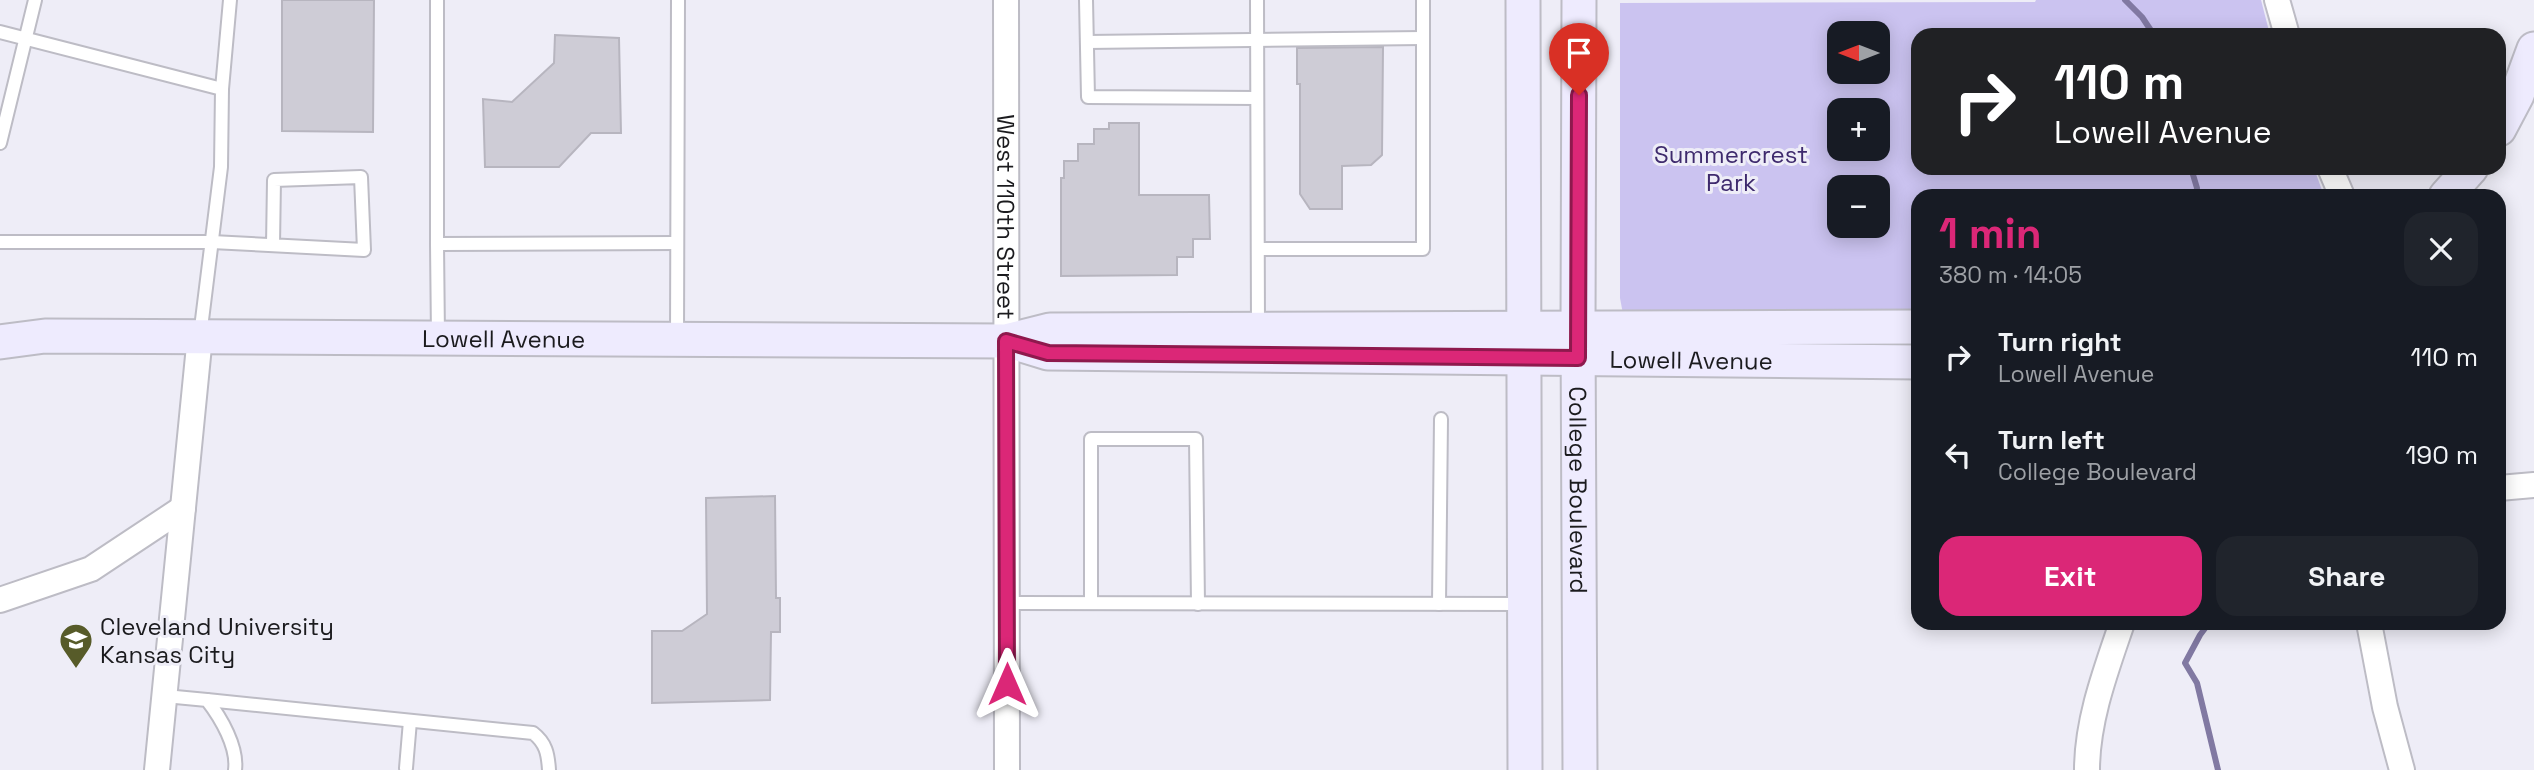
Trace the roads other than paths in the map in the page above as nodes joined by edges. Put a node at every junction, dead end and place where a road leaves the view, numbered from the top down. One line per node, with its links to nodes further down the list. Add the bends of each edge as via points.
1 (35, 0): 14 (lane)
2 (230, 0): 19 (lane)
3 (437, 0): 28 (lane)
4 (678, 0): 27 (lane)
5 (1006, 0): 36 (street, West 110th Street)
6 (1086, 0): 16 (lane)
7 (1257, 0): 17 (lane)
8 (1423, 0): 15 (lane)
9 (1523, 0): 38 (street)
10 (1579, 0): 39 (street, College Boulevard)
11 (2277, 0): 12 (street)
12 (2285, 28)
13 (0, 32): 14 (lane)
14 (26, 38): 19 (lane); 22 (lane)
15 (1423, 38): 17 (lane); 30 (lane, via 1423,249)
16 (1087, 41): 17 (lane); 20 (lane, via 1088,97)
17 (1257, 41): 20 (lane)
18 (2533, 54): 21 (street)
19 (222, 89): 26 (lane, via 221,167)
20 (1257, 98): 30 (lane)
21 (2506, 116)
22 (0, 143)
23 (2465, 175): 24 (street)
24 (2452, 189)
25 (0, 242): 26 (lane)
26 (212, 242): 29 (lane); 33 (lane)
27 (677, 243): 28 (lane); 35 (lane)
28 (437, 244): 34 (lane)
29 (272, 245): 29 (lane, via 364,250 361,177 274,180)
30 (1258, 249): 32 (lane)
31 (1911, 327): 39 (street, Lowell Avenue)
32 (1258, 329): 36 (street, Lowell Avenue, via 1050,330); 38 (street, Lowell Avenue)
33 (200, 336): 34 (street, Lowell Avenue); 37 (street, Lowell Avenue, via 46,336); 44 (street)
34 (438, 338): 35 (street, Lowell Avenue)
35 (677, 340): 36 (street, Lowell Avenue)
36 (1006, 341): 38 (street, Lowell Avenue, via 1048,353); 46 (street, West 110th Street)
37 (0, 342)
38 (1524, 342): 39 (street, Lowell Avenue); 50 (street)
39 (1578, 343): 40 (street, Lowell Avenue); 62 (street, College Boulevard)
40 (1911, 362)
41 (1441, 419): 49 (lane)
42 (2534, 485): 43 (street)
43 (2506, 487)
44 (183, 508): 45 (street, via 91,569); 53 (street)
45 (0, 600)
46 (1007, 603): 47 (lane); 60 (street, West 110th Street)
47 (1091, 603): 48 (lane); 48 (lane, via 1091,439 1195,439)
48 (1198, 604): 49 (lane)
49 (1439, 604): 50 (lane)
50 (1525, 604): 61 (street)
51 (2120, 630): 63 (street, via 2096,703)
52 (2370, 630): 64 (street)
53 (165, 696): 54 (lane); 57 (street)
54 (206, 701): 55 (lane); 58 (lane, via 228,735)
55 (410, 721): 56 (lane); 59 (lane, via 533,733 546,747)
56 (405, 768)
57 (157, 770)
58 (235, 770)
59 (549, 770)
60 (1007, 770)
61 (1525, 770)
62 (1580, 770)
63 (2087, 770)
64 (2402, 770)

